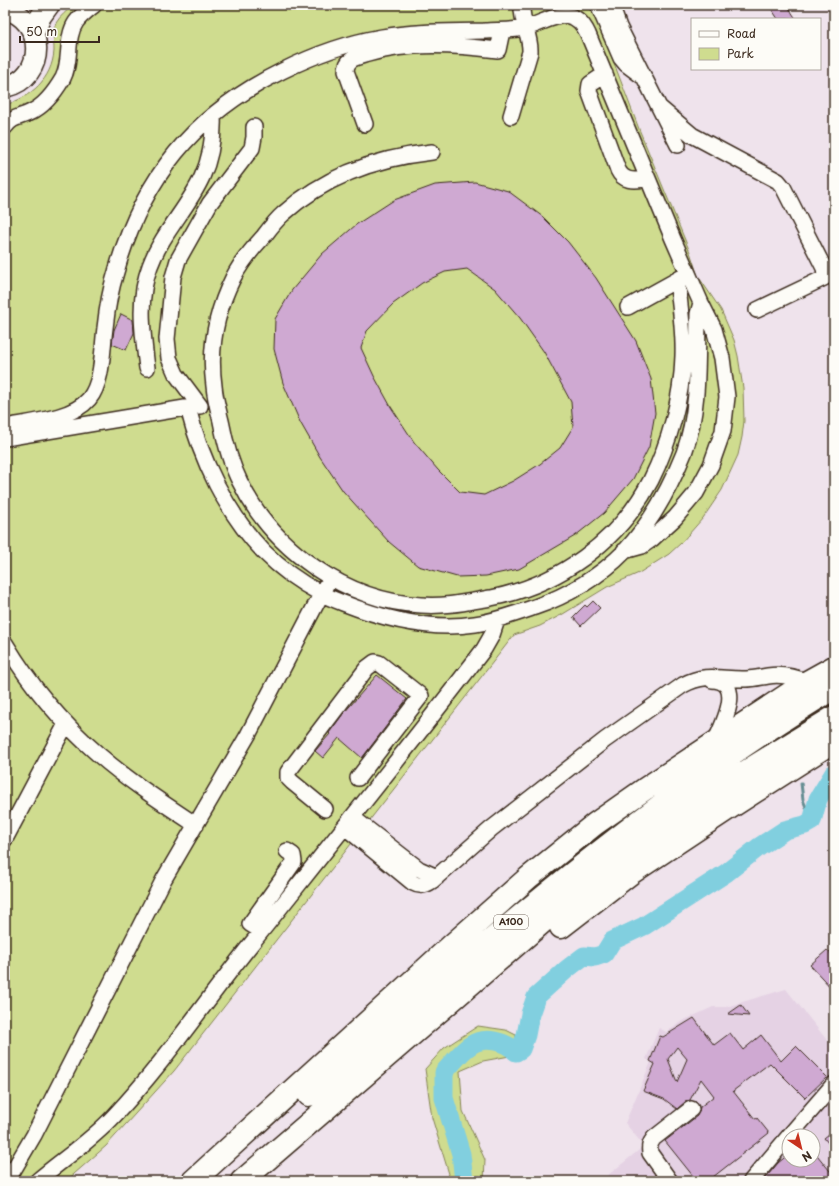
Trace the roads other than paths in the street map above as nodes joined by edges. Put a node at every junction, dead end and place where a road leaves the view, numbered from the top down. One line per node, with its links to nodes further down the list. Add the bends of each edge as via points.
1 (49, 5): 10 (main road)
2 (94, 5): 18 (street, via 73,27 67,68 59,84 38,107 30,113 12,119)
3 (521, 5): 8 (street)
4 (598, 5): 12 (street, via 621,58)
5 (611, 5): 12 (street, via 619,27)
6 (13, 8): 10 (main road, via 25,19)
7 (562, 10): 8 (street, via 555,16); 11 (street, via 585,28)
8 (524, 28): 9 (street); 16 (street, via 530,42 530,52)
9 (502, 31): 15 (street, via 404,34 345,45 301,61 262,81); 17 (street, via 498,50 405,46 352,59 347,64 346,71)
10 (34, 33): 13 (main road, via 37,49 33,65 23,78)
11 (604, 74): 22 (street); 22 (street, via 590,84 589,90 620,175 628,180)
12 (645, 78): 14 (street)
13 (5, 87)
14 (660, 108): 20 (street); 26 (street, via 692,135 778,181 784,187 824,268 824,278)
15 (213, 115): 27 (street, via 213,137 204,173 160,245 146,278 141,313); 30 (street, via 185,142 161,172 131,227 110,293 97,384 91,396 82,406 69,413)
16 (511, 116)
17 (365, 124)
18 (5, 127)
19 (254, 127): 29 (street, via 252,148 210,203 178,260 173,276 167,339 169,358)
20 (678, 145)
21 (432, 152): 28 (street, via 411,154 371,164 332,180 297,202 245,256 228,288 217,322 212,357)
22 (648, 179): 23 (street)
23 (683, 277): 24 (street); 25 (street); 35 (street, via 683,355 678,397 662,452 642,495 608,537 580,560 533,586)
24 (701, 303): 32 (street, via 698,314 695,404 684,453 656,510); 32 (street, via 714,329 722,358 727,397 723,431 712,465 696,493 675,518 647,542)
25 (628, 307)
26 (757, 310)
27 (147, 368)
28 (216, 403): 29 (street); 33 (street, via 228,452 249,499 280,538)
29 (194, 407): 31 (street); 34 (street, via 205,458 242,526 276,563 302,583)
30 (5, 427)
31 (5, 438)
32 (624, 551): 36 (street, via 606,568 564,595)
33 (330, 577): 34 (street); 35 (street, via 375,597 406,604 437,606)
34 (322, 594): 37 (street, via 365,611 409,622 446,626); 51 (street, via 248,735)
35 (487, 598): 37 (street)
36 (498, 620): 37 (street); 50 (street, via 484,648)
37 (475, 624)
38 (5, 643): 45 (street, via 39,693)
39 (834, 662): 42 (highway)
40 (834, 667): 42 (highway)
41 (697, 679): 42 (street, via 779,676 798,678); 47 (street, via 716,680 726,685 730,692 726,718); 50 (street, via 683,685 605,740 491,828 437,877 419,869)
42 (807, 682): 47 (highway)
43 (834, 688): 63 (highway, A100, via 706,772 617,837 514,920)
44 (834, 717): 55 (highway, A100, via 690,809 617,863 545,920)
45 (66, 724): 51 (street, via 121,773); 52 (street)
46 (834, 741): 55 (highway, via 631,873 526,955)
47 (714, 743): 62 (highway, via 595,824 528,878)
48 (358, 778): 49 (street, via 420,696 375,662 367,668 288,772 288,778 292,782)
49 (325, 809)
50 (349, 822): 54 (street)
51 (196, 825): 60 (street, via 164,879 34,1135)
52 (5, 839)
53 (287, 851): 54 (street, via 293,855 294,862 250,924)
54 (261, 931): 61 (street, via 171,1048 114,1116)
55 (402, 1044): 64 (highway, A100)
56 (834, 1084): 58 (street)
57 (691, 1109): 65 (street, via 650,1143 650,1153)
58 (796, 1128)
59 (781, 1145): 66 (street)
60 (7, 1181)
61 (37, 1181)
62 (193, 1181)
63 (208, 1181)
64 (242, 1181)
65 (670, 1181)
66 (751, 1181)

